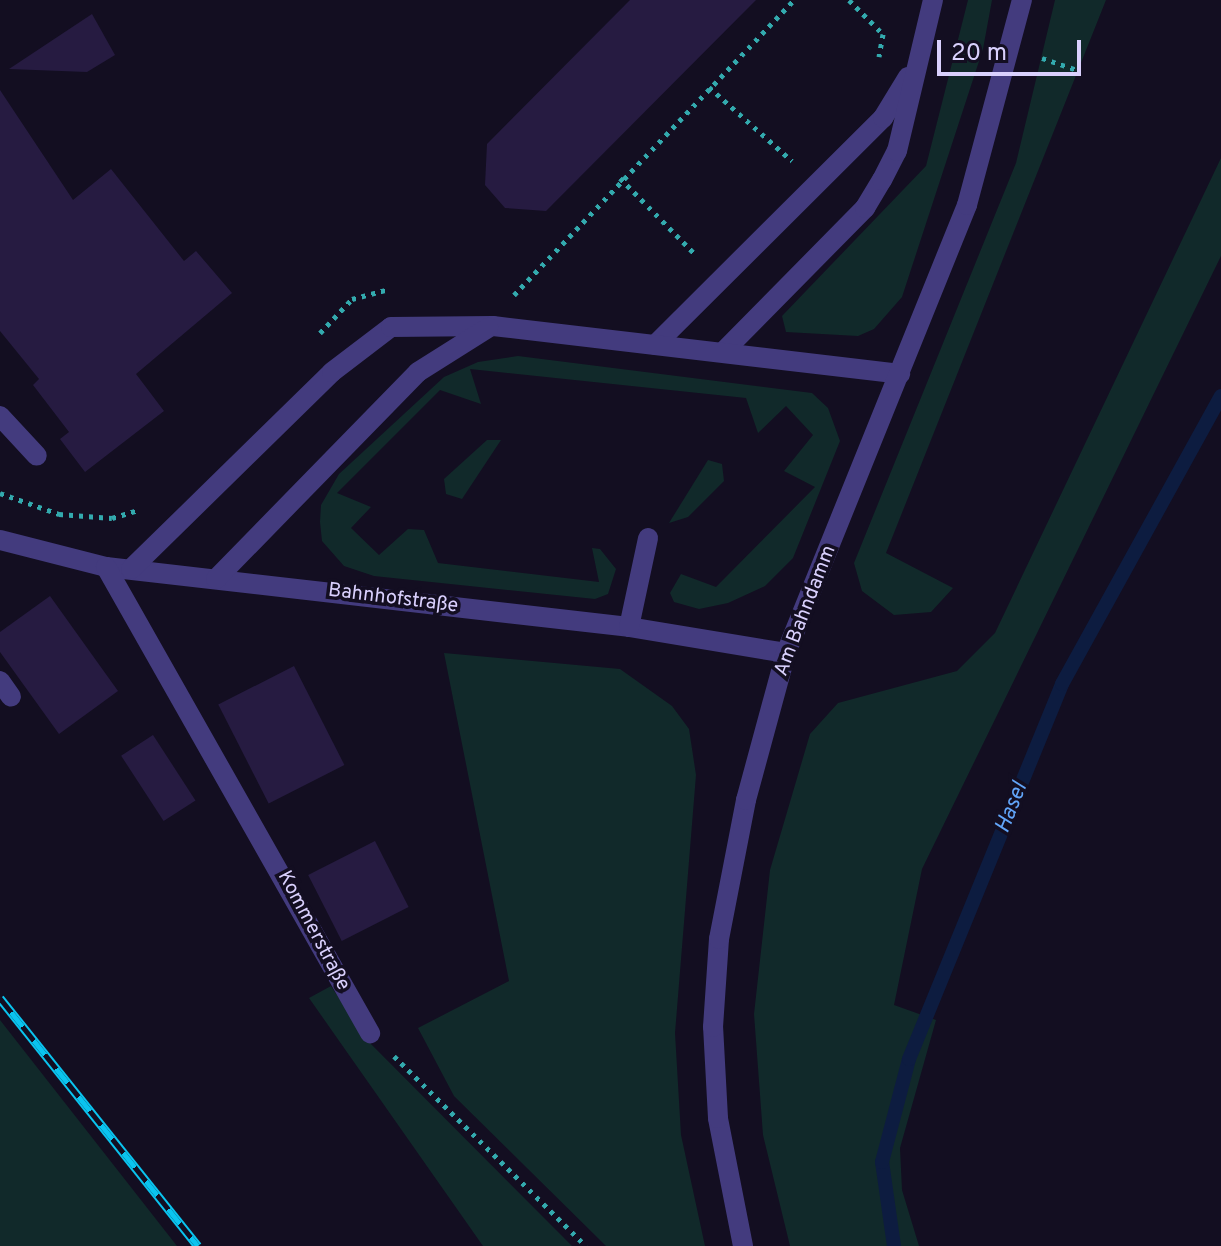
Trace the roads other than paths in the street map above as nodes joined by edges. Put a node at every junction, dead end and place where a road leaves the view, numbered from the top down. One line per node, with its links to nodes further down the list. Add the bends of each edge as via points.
1 (933, 0): 3 (street)
2 (1022, 0): 7 (street, Am Bahndamm, via 967,205)
3 (925, 41): 5 (street, via 883,118); 6 (street, via 897,151 865,208)
4 (493, 326): 5 (street); 13 (street, via 410,322 369,340); 14 (street, via 418,372)
5 (655, 345): 6 (street)
6 (724, 351): 7 (street)
7 (900, 374): 16 (street, Am Bahndamm)
8 (0, 416): 9 (street)
9 (37, 456)
10 (648, 538): 15 (street)
11 (0, 540): 12 (street, Bahnhofstraße)
12 (106, 567): 13 (street, Bahnhofstraße); 17 (street, Kommerstraße)
13 (131, 569): 14 (street, Bahnhofstraße)
14 (216, 579): 15 (street, Bahnhofstraße)
15 (629, 627): 16 (street, Bahnhofstraße)
16 (786, 653): 18 (street, Am Bahndamm, via 746,800 719,939 718,1118)
17 (370, 1033)
18 (743, 1246)

